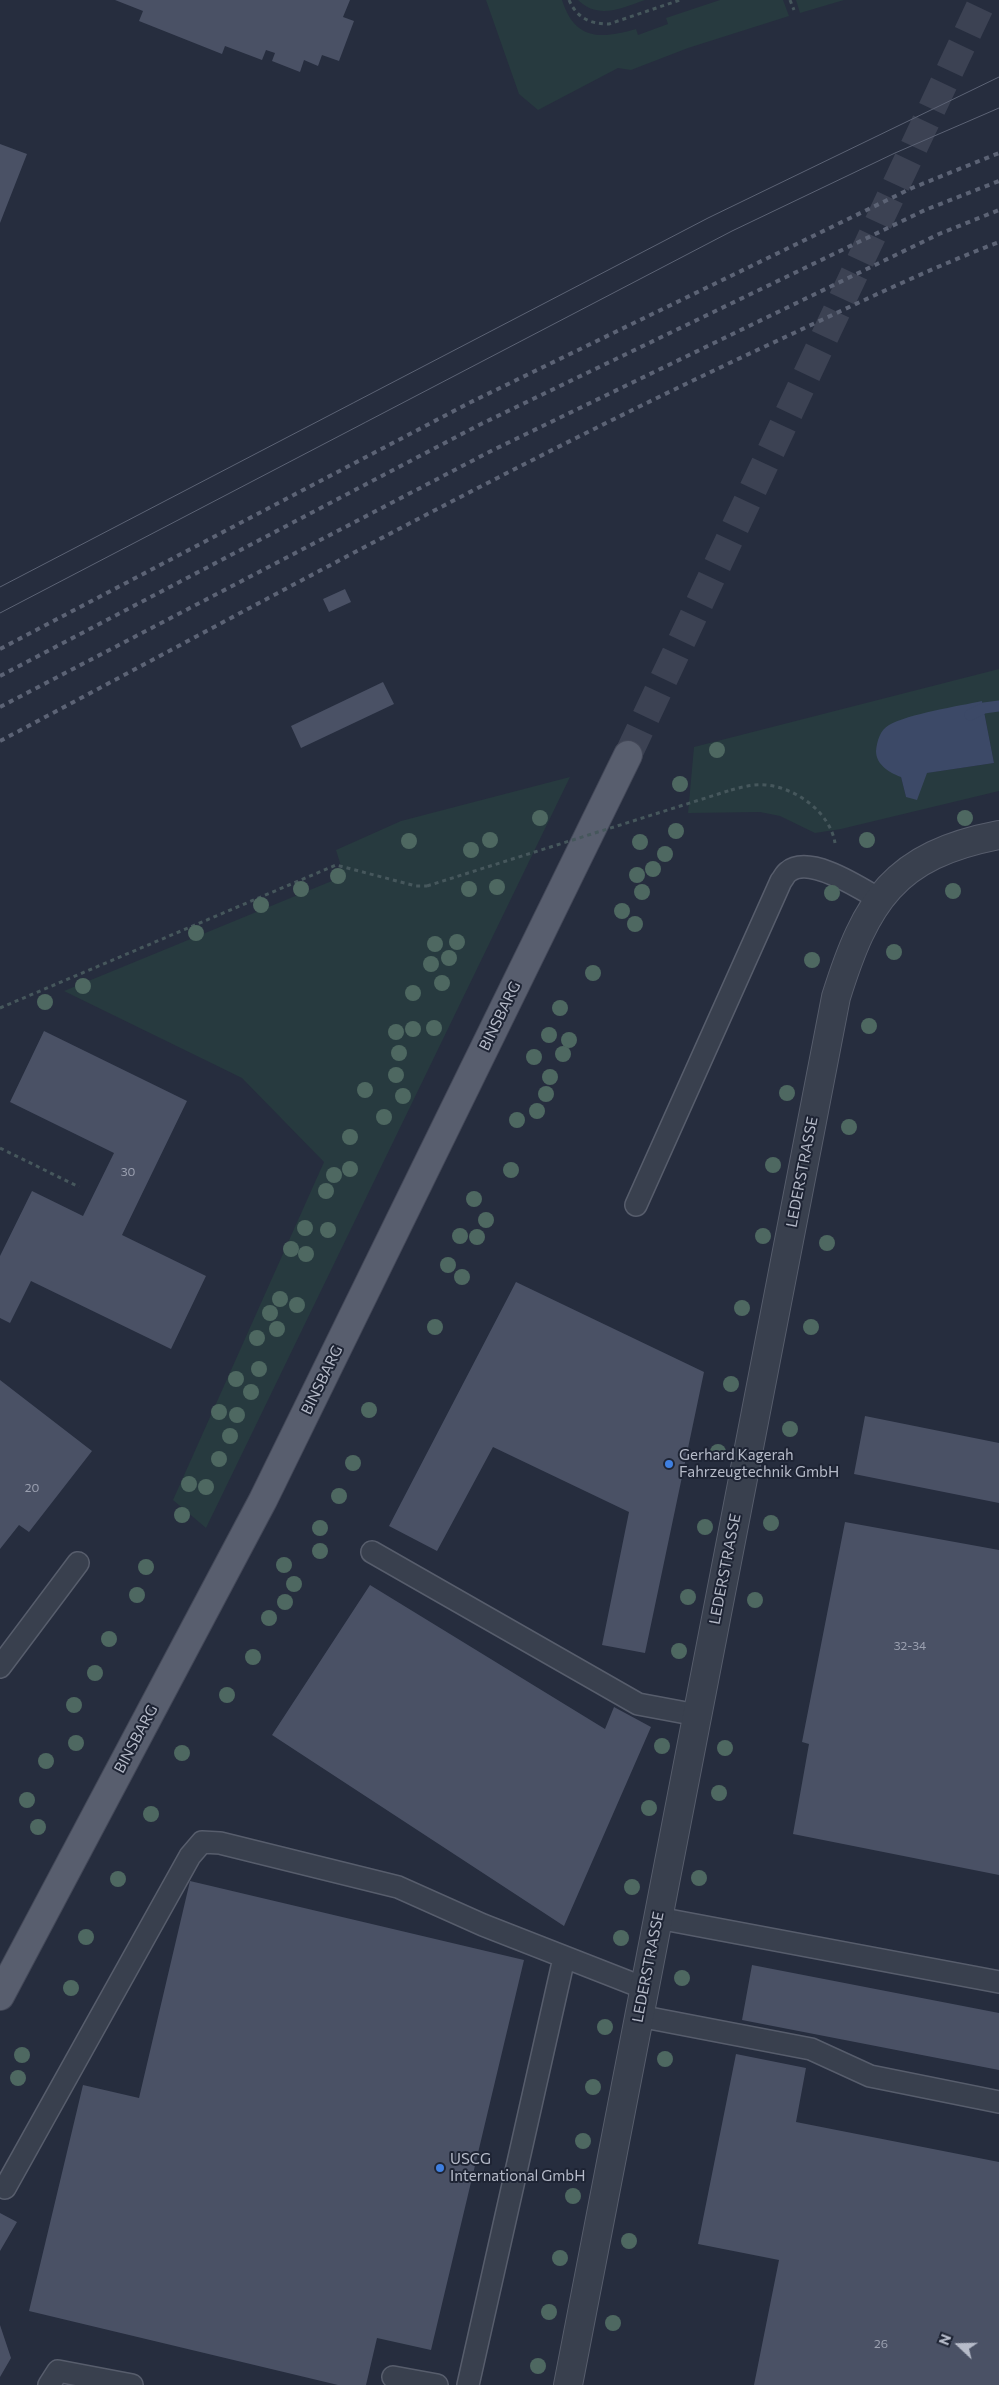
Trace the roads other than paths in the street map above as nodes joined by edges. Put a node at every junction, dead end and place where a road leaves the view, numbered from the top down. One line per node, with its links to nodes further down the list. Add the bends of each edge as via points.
1 (628, 755): 13 (main road, BINSBARG, via 263,1500)
2 (999, 835): 3 (street, LEDERSTRASSE, via 943,850 916,864)
3 (879, 899): 4 (lane, via 839,876 818,869 788,871); 8 (street, LEDERSTRASSE, via 862,925 836,997)
4 (636, 1205)
5 (372, 1552): 8 (lane, via 638,1704)
6 (78, 1563): 7 (lane)
7 (0, 1667)
8 (697, 1715): 9 (street, LEDERSTRASSE)
9 (658, 1918): 11 (lane); 12 (street, LEDERSTRASSE)
10 (564, 1958): 12 (lane); 16 (lane, via 398,1887 220,1843 202,1842 190,1856); 21 (lane)
11 (999, 1982)
12 (644, 1988): 14 (street, LEDERSTRASSE)
13 (0, 1996)
14 (639, 2016): 15 (lane, via 811,2049 870,2076); 22 (street, LEDERSTRASSE)
15 (999, 2102)
16 (5, 2188)
17 (393, 2377): 20 (lane)
18 (49, 2385): 19 (lane, via 58,2371)
19 (132, 2385)
20 (437, 2385)
21 (468, 2385)
22 (568, 2385)

